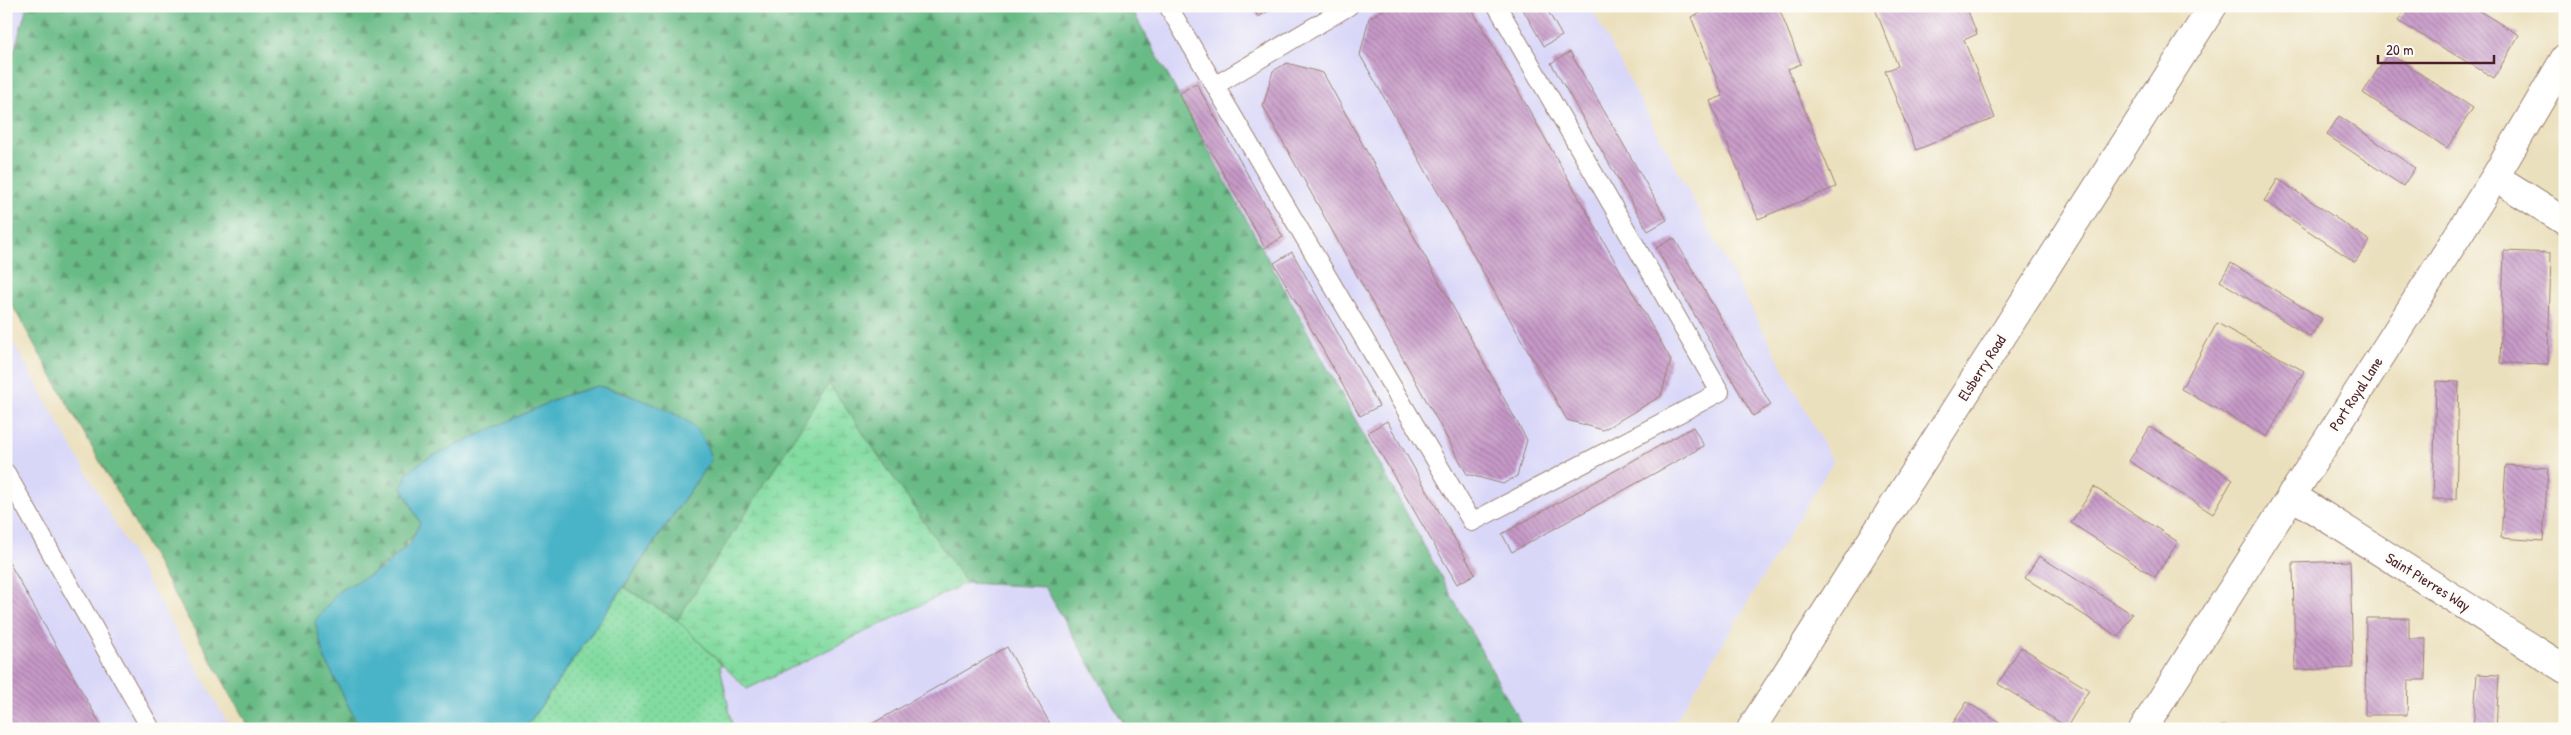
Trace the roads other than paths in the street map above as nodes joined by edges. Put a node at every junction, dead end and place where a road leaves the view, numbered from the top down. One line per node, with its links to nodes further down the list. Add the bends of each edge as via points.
1 (1168, 6): 6 (lane)
2 (1349, 6): 6 (lane)
3 (1497, 6): 6 (lane, via 1720,392 1472,522)
4 (2213, 6): 13 (street, Elsberry Road)
5 (2565, 58): 7 (street, Port Royal Lane)
6 (1216, 85)
7 (2495, 177): 8 (street); 10 (street, Port Royal Lane)
8 (2565, 221)
9 (6, 473): 12 (lane)
10 (2291, 495): 11 (street, Saint Pierres Way); 14 (street, Port Royal Lane)
11 (2565, 669)
12 (151, 729)
13 (1751, 729)
14 (2143, 729)

